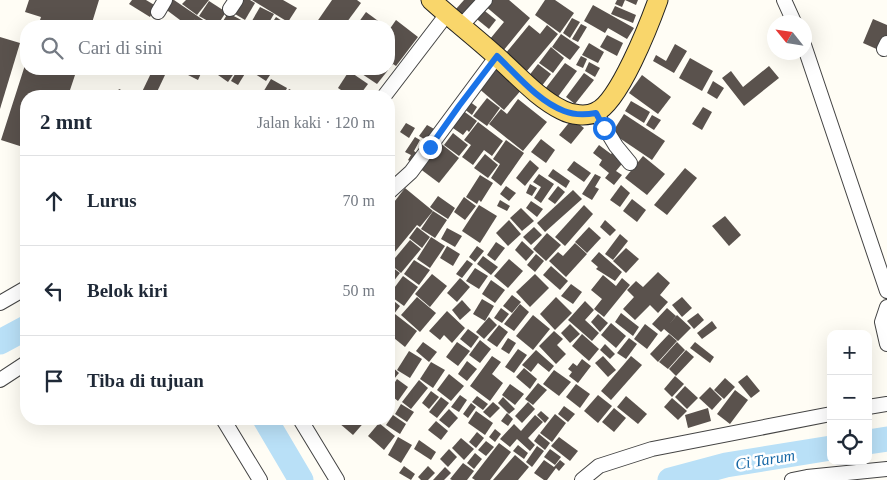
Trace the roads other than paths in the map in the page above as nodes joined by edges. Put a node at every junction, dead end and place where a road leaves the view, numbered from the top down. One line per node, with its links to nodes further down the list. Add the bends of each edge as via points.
1 (165, 0): 6 (street)
2 (431, 0): 8 (main road)
3 (485, 0): 8 (street)
4 (658, 0): 12 (main road, via 622,81)
5 (784, 0): 7 (street)
6 (158, 12)
7 (791, 15)
8 (455, 19): 9 (main road); 11 (street)
9 (497, 56): 12 (main road, via 530,88 565,112 579,115); 14 (street, via 411,172)
10 (809, 60): 16 (street)
11 (391, 90)
12 (596, 113): 13 (street)
13 (630, 163)
14 (395, 187)
15 (20, 291): 17 (street)
16 (887, 291)
17 (0, 303)
18 (887, 307): 19 (street, via 882,322)
19 (887, 344)
20 (20, 367): 21 (street)
21 (0, 380)
22 (887, 404): 23 (street)
23 (872, 406)
24 (827, 415): 30 (street, via 652,449 599,466)
25 (227, 425): 28 (street)
26 (304, 425): 29 (street)
27 (887, 469): 31 (street)
28 (260, 480)
29 (337, 480)
30 (582, 480)
31 (792, 480)

